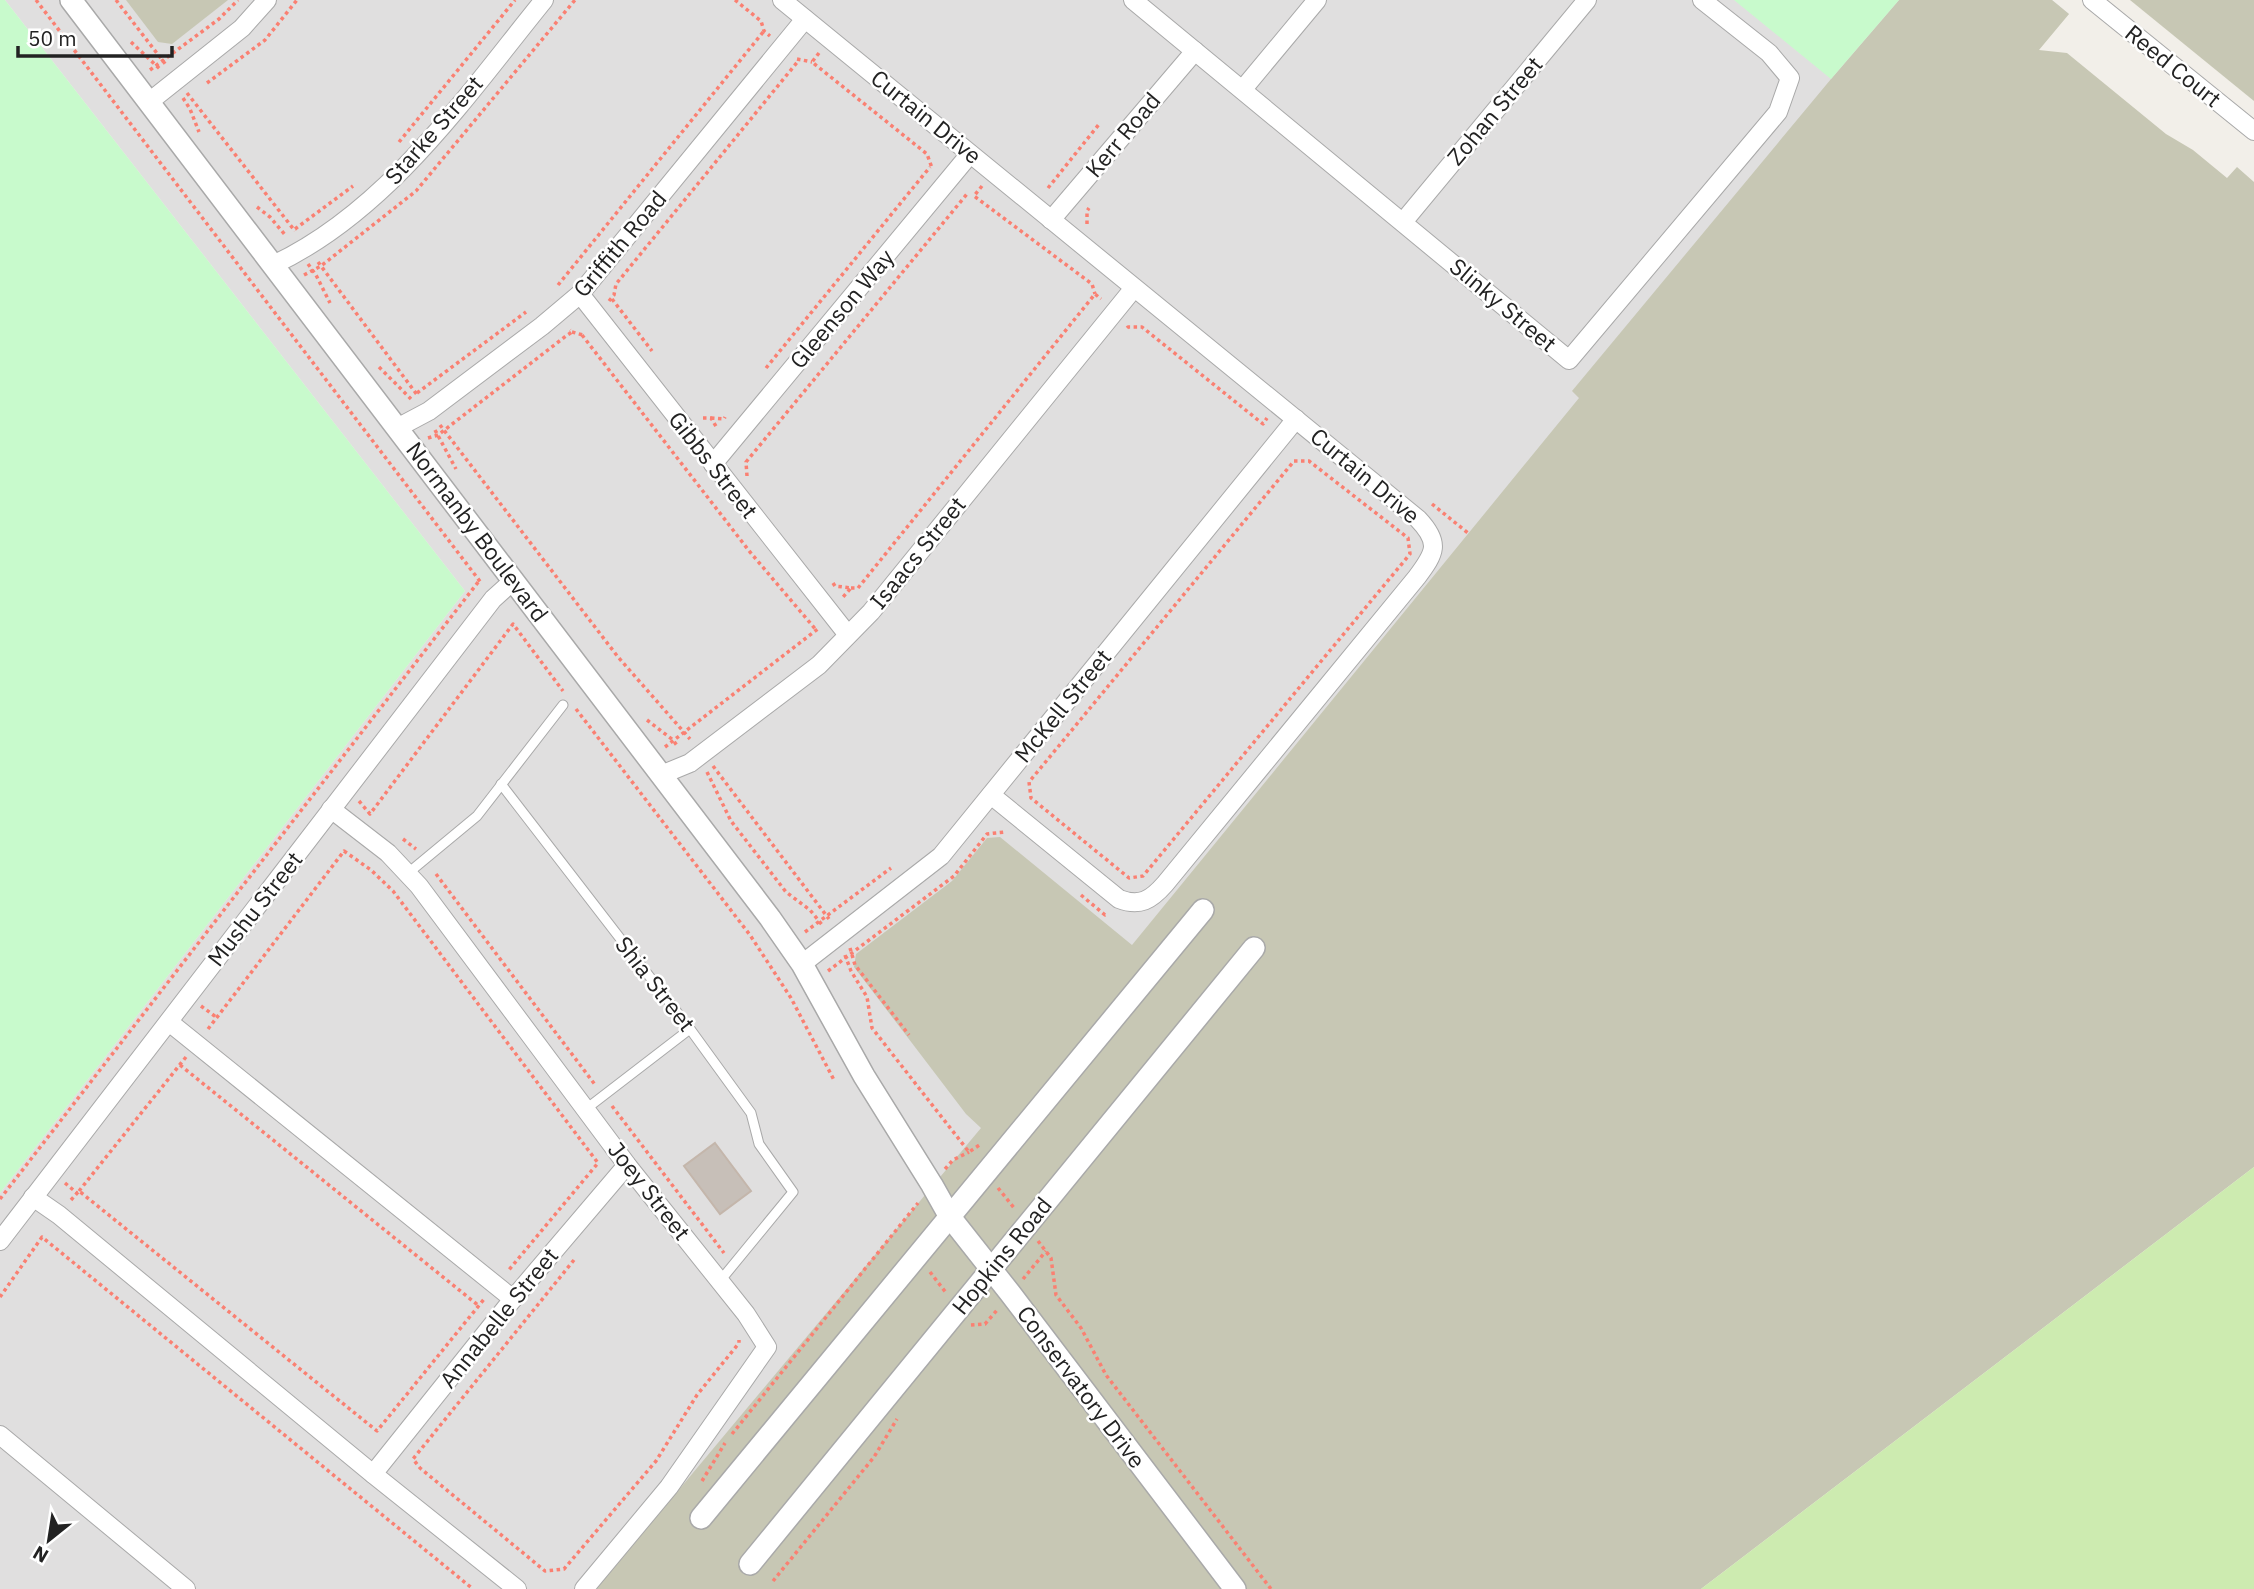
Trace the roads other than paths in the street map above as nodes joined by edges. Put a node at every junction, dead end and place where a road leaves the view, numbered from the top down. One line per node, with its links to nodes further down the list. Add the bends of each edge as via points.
1 (71, 0): 13 (street, Normanby Boulevard)
2 (267, 0): 13 (street, via 242,28)
3 (544, 0): 18 (street, Starke Street, via 417,155 376,195 302,250)
4 (782, 0): 10 (street, Curtain Drive)
5 (1133, 0): 11 (street, Slinky Street)
6 (1317, 0): 12 (street)
7 (1587, 0): 17 (street, Zohan Street)
8 (1702, 0): 17 (street, Slinky Street, via 1769,53 1790,78 1778,112 1570,360)
9 (2092, 0): 14 (street, Reed Court)
10 (805, 19): 15 (street, Curtain Drive); 20 (street, Griffith Road)
11 (1195, 51): 12 (street, Slinky Street); 16 (street, Kerr Road)
12 (1243, 89): 17 (street, Slinky Street)
13 (149, 102): 18 (street, Normanby Boulevard)
14 (2254, 131)
15 (970, 154): 16 (street, Curtain Drive); 23 (street, Gleenson Way)
16 (1051, 220): 19 (street, Curtain Drive)
17 (1403, 222)
18 (273, 265): 22 (street, Normanby Boulevard)
19 (1134, 288): 21 (street, Curtain Drive); 25 (street, Isaacs Street)
20 (580, 294): 22 (street, Griffith Road, via 427,413); 23 (street, Gibbs Street)
21 (1296, 419): 29 (street, McKell Street); 29 (street, Curtain Drive, via 1418,519 1435,547 1417,577 1148,900 1139,904 1119,900)
22 (397, 428): 24 (street, Normanby Boulevard)
23 (713, 464): 25 (street, Gibbs Street)
24 (513, 580): 27 (street, Normanby Boulevard); 30 (street, Mushu Street, via 493,599)
25 (848, 635): 27 (street, Isaacs Street, via 818,665 690,762)
26 (565, 701): 28 (lane)
27 (661, 775): 34 (street, Normanby Boulevard)
28 (501, 785): 31 (lane, via 477,816); 36 (lane, Shia Street)
29 (991, 795): 34 (street, McKell Street, via 941,856)
30 (331, 809): 31 (street, Joey Street); 35 (street, Mushu Street)
31 (408, 874): 38 (street, Joey Street)
32 (1203, 911): 41 (street)
33 (1254, 947): 43 (street, Hopkins Road)
34 (802, 964): 37 (street, Normanby Boulevard)
35 (169, 1022): 40 (street, Mushu Street); 45 (street)
36 (691, 1029): 38 (lane); 44 (lane, Shia Street, via 751,1113 759,1144 793,1192)
37 (864, 1076): 41 (street, Conservatory Drive)
38 (586, 1109): 39 (street, Joey Street)
39 (627, 1165): 44 (street, Joey Street); 45 (street, Annabelle Street)
40 (33, 1197): 42 (street, Mushu Street); 47 (street)
41 (950, 1217): 43 (street, Conservatory Drive); 48 (street)
42 (0, 1241)
43 (991, 1270): 49 (street, Hopkins Road); 53 (street, Conservatory Drive)
44 (720, 1281): 52 (street, Joey Street, via 767,1347 669,1487)
45 (513, 1299): 47 (street, Annabelle Street)
46 (0, 1435): 50 (street)
47 (373, 1474): 51 (street)
48 (701, 1518)
49 (750, 1564)
50 (186, 1589)
51 (517, 1589)
52 (584, 1589)
53 (1235, 1589)

